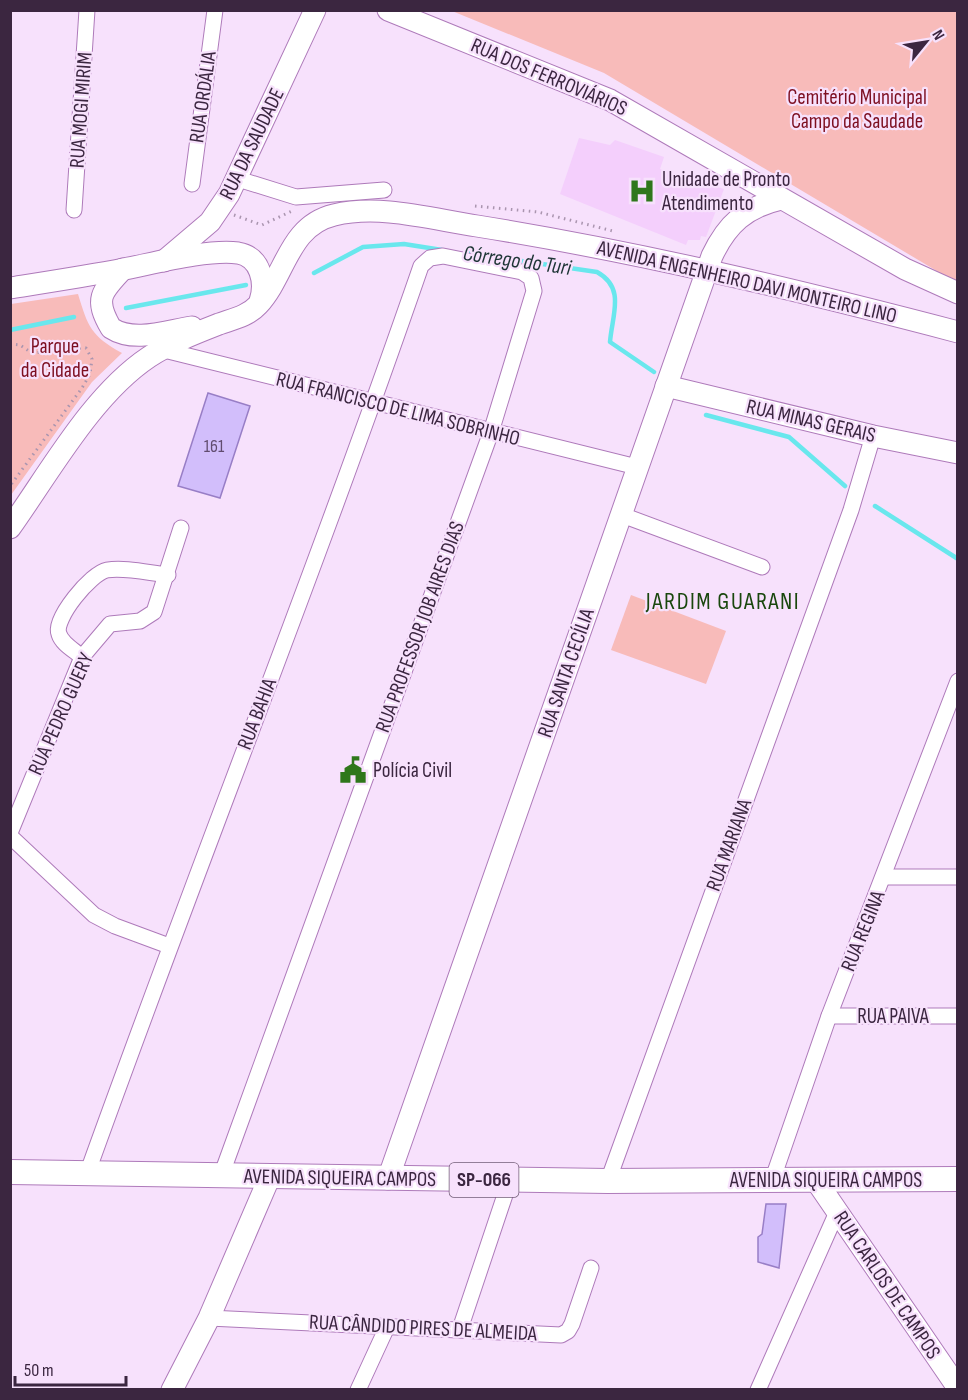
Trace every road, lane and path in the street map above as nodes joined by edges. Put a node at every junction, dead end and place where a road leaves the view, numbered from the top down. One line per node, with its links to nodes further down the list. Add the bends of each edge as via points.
1 (87, 10): 9 (street, RUA MOGI MIRIM)
2 (214, 10): 6 (street, RUA ORDÁLIA)
3 (315, 10): 5 (street, RUA DA SAUDADE)
4 (388, 10): 8 (street, RUA DOS FERROVIÁRIOS, via 586,88)
5 (238, 179): 7 (street, via 296,197); 10 (street, RUA DA SAUDADE, via 210,222)
6 (192, 184)
7 (384, 190)
8 (782, 199): 12 (street, RUA SANTA CECÍLIA, via 753,208 730,224); 15 (street, RUA DOS FERROVIÁRIOS, via 905,269)
9 (74, 210)
10 (164, 261): 11 (street); 16 (street, via 240,254 257,267 263,279)
11 (123, 269): 14 (street); 17 (street, AVENIDA ENGENHEIRO DAVI MONTEIRO LINO, via 102,294 100,304 111,328 119,333 137,336)
12 (708, 269): 16 (street, AVENIDA ENGENHEIRO DAVI MONTEIRO LINO, via 391,212 349,213 322,219 300,235 272,288); 18 (street, AVENIDA ENGENHEIRO DAVI MONTEIRO LINO); 21 (street, RUA SANTA CECÍLIA)
13 (531, 279): 22 (street, RUA BAHIA, via 522,272 443,256 430,258 422,266); 23 (street, RUA PROFESSOR JOB AIRES DIAS, via 534,291)
14 (10, 288)
15 (957, 292)
16 (259, 304): 17 (street, AVENIDA ENGENHEIRO DAVI MONTEIRO LINO, via 250,312)
17 (222, 323): 20 (street, AVENIDA ENGENHEIRO DAVI MONTEIRO LINO)
18 (957, 332)
19 (10, 344): 27 (path, via 32,353 86,348 92,359 82,388)
20 (160, 349): 22 (street, RUA FRANCISCO DE LIMA SOBRINHO); 29 (street, AVENIDA ENGENHEIRO DAVI MONTEIRO LINO, via 125,376 102,401)
21 (666, 386): 24 (street, RUA MINAS GERAIS); 26 (street, RUA SANTA CECÍLIA)
22 (374, 403): 23 (street, RUA FRANCISCO DE LIMA SOBRINHO); 38 (street, RUA BAHIA)
23 (490, 432): 26 (street, RUA FRANCISCO DE LIMA SOBRINHO); 43 (street, RUA PROFESSOR JOB AIRES DIAS)
24 (873, 436): 25 (street, RUA MINAS GERAIS); 48 (street, RUA MARIANA, via 851,510)
25 (957, 453)
26 (637, 467): 28 (street, RUA SANTA CECÍLIA)
27 (10, 486)
28 (622, 515): 31 (street); 45 (street, RUA SANTA CECÍLIA)
29 (10, 528)
30 (181, 528): 32 (street, RUA PEDRO GUERY)
31 (762, 567)
32 (168, 575): 33 (street, RUA PEDRO GUERY, via 154,612 140,621 110,624); 33 (street, via 108,570 87,583 59,621 58,633)
33 (82, 657): 35 (street, RUA PEDRO GUERY)
34 (957, 681): 36 (street, RUA REGINA)
35 (10, 835): 38 (street, via 94,915)
36 (885, 877): 37 (street); 39 (street, RUA REGINA)
37 (957, 877)
38 (169, 946): 42 (street, RUA BAHIA)
39 (829, 1016): 40 (street, RUA PAIVA); 49 (street, RUA REGINA)
40 (957, 1016)
41 (10, 1172): 42 (main road, AVENIDA SIQUEIRA CAMPOS / SP-066)
42 (87, 1174): 43 (main road, AVENIDA SIQUEIRA CAMPOS / SP-066)
43 (221, 1176): 44 (main road, AVENIDA SIQUEIRA CAMPOS / SP-066)
44 (270, 1176): 45 (main road, AVENIDA SIQUEIRA CAMPOS / SP-066); 53 (street)
45 (388, 1179): 47 (main road, AVENIDA SIQUEIRA CAMPOS / SP-066)
46 (957, 1179): 50 (main road, AVENIDA SIQUEIRA CAMPOS / SP-066)
47 (510, 1180): 48 (main road, AVENIDA SIQUEIRA CAMPOS / SP-066); 55 (street)
48 (608, 1181): 49 (main road, AVENIDA SIQUEIRA CAMPOS / SP-066)
49 (772, 1181): 50 (main road, AVENIDA SIQUEIRA CAMPOS / SP-066)
50 (817, 1182): 51 (street, RUA CARLOS DE CAMPOS)
51 (837, 1212): 56 (street, RUA CARLOS DE CAMPOS); 59 (street)
52 (591, 1268): 55 (street, RUA CÂNDIDO PIRES DE ALMEIDA, via 572,1324 561,1335)
53 (209, 1318): 54 (street, RUA CÂNDIDO PIRES DE ALMEIDA); 57 (street)
54 (387, 1327): 55 (street, RUA CÂNDIDO PIRES DE ALMEIDA); 58 (street)
55 (460, 1329)
56 (957, 1388)
57 (172, 1389)
58 (358, 1389)
59 (758, 1389)

